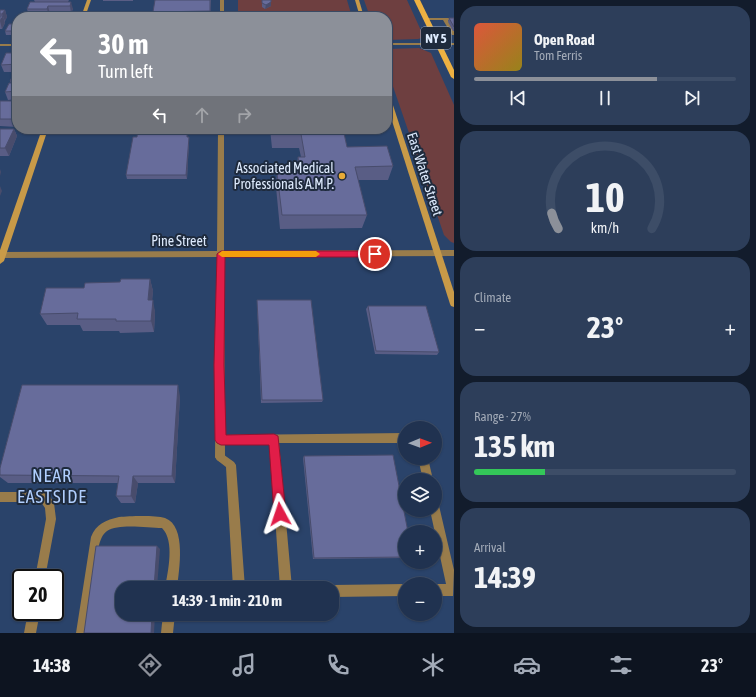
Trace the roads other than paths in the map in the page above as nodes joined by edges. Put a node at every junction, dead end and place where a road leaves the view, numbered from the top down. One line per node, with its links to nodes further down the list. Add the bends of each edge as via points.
1 (89, 0): 5 (street)
2 (222, 0): 6 (street)
3 (357, 0): 7 (street)
4 (417, 0): 8 (main road, NY 5)
5 (85, 12)
6 (222, 12)
7 (361, 12)
8 (426, 19): 9 (street); 13 (main road, NY 5)
9 (445, 19): 10 (street); 11 (street)
10 (454, 19)
11 (454, 34)
12 (392, 44): 13 (street)
13 (439, 44): 14 (street); 17 (main road, NY 5)
14 (454, 44)
15 (0, 45): 16 (street)
16 (12, 45)
17 (454, 77)
18 (392, 111): 23 (street, East Water Street)
19 (43, 134): 24 (street)
20 (221, 134): 22 (street)
21 (454, 253): 23 (street, Pine Street)
22 (221, 254): 23 (street, Pine Street); 24 (street, Pine Street); 28 (street)
23 (438, 254): 25 (street, East Water Street)
24 (1, 257)
25 (454, 304)
26 (398, 438): 27 (street)
27 (274, 439): 28 (street); 34 (street)
28 (221, 440): 33 (street, via 220,458 231,465)
29 (0, 497): 31 (street, via 44,497 50,507)
30 (437, 517): 37 (street, via 453,590)
31 (42, 569)
32 (171, 581): 41 (street, via 174,545 169,526 164,523 116,521 104,527 98,533 94,545)
33 (238, 581)
34 (285, 581)
35 (339, 590): 36 (street)
36 (398, 590)
37 (442, 590)
38 (32, 621): 40 (street)
39 (169, 621): 42 (street)
40 (30, 633)
41 (82, 633)
42 (168, 633)

